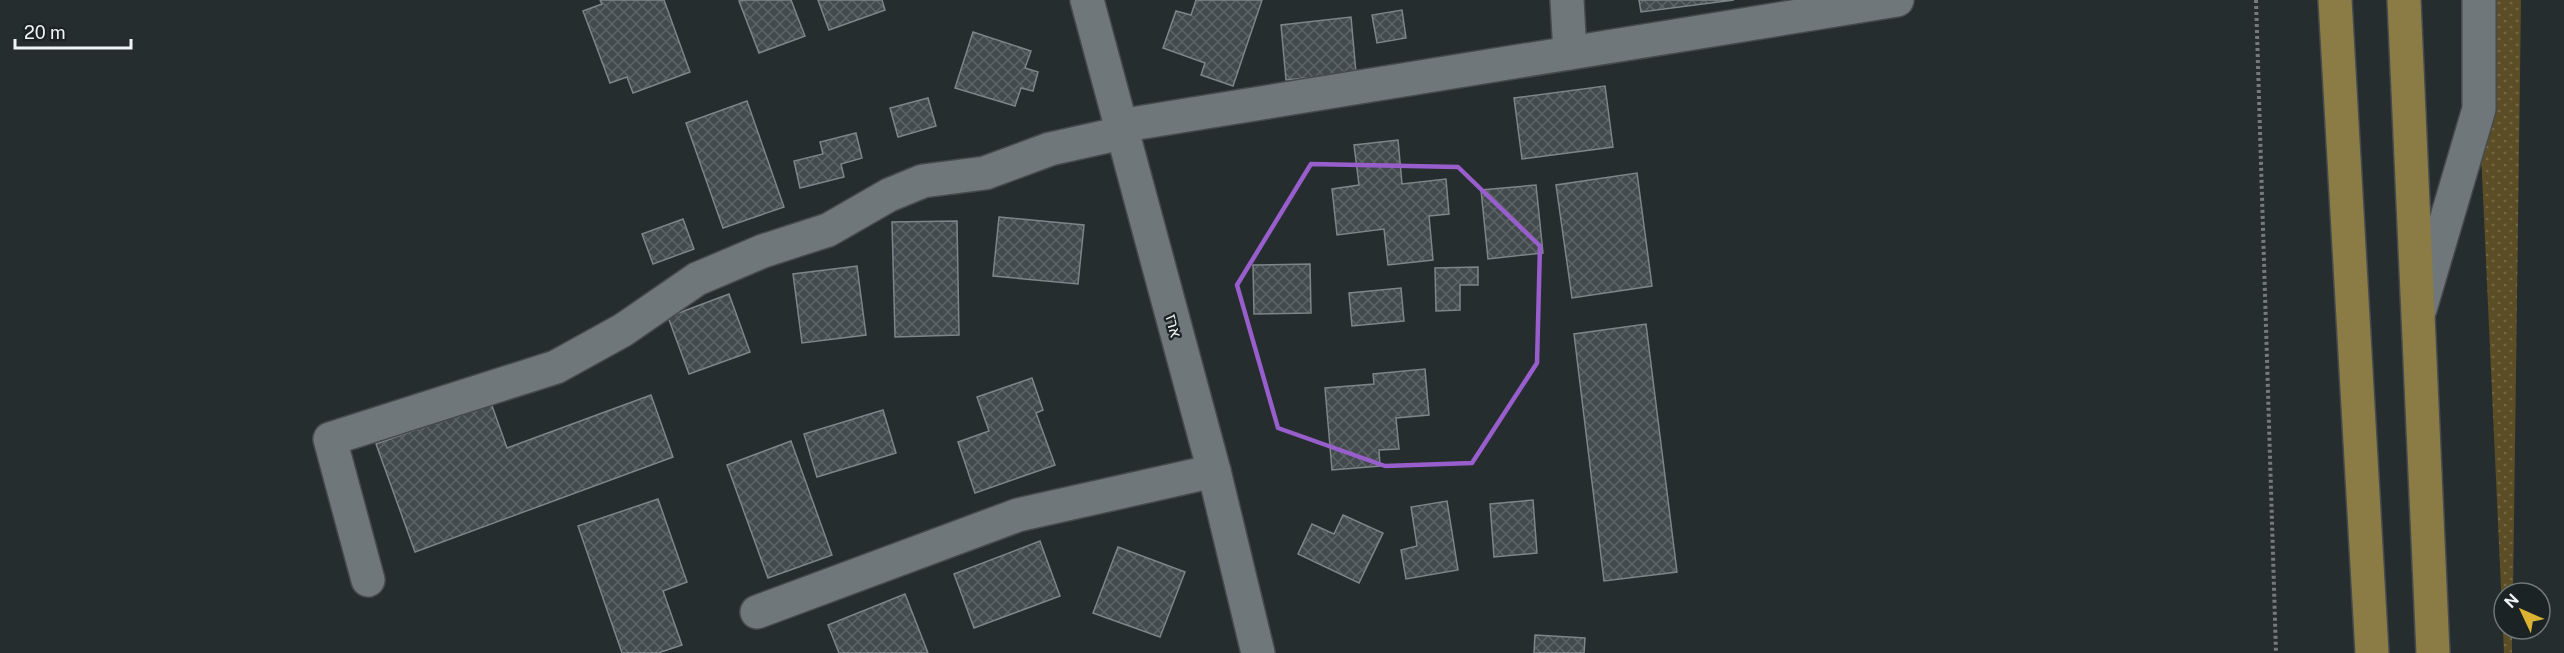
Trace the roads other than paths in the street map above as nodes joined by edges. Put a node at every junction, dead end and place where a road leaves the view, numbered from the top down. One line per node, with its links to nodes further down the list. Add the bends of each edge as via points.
1 (1087, 0): 8 (street, ארז)
2 (1567, 0): 7 (street)
3 (1897, 0): 7 (street)
4 (2335, 0): 14 (main road)
5 (2404, 0): 9 (main road)
6 (2479, 0): 9 (street, via 2479,110)
7 (1570, 53): 8 (street)
8 (1120, 129): 10 (street, ארז); 11 (street, via 985,173 923,181 888,195 828,230 763,251 697,279 623,330 556,367 330,439)
9 (2417, 319): 15 (main road)
10 (1214, 471): 12 (street, via 1018,515); 13 (street, ארז)
11 (368, 580)
12 (757, 612)
13 (1258, 653)
14 (2372, 653)
15 (2433, 653)

